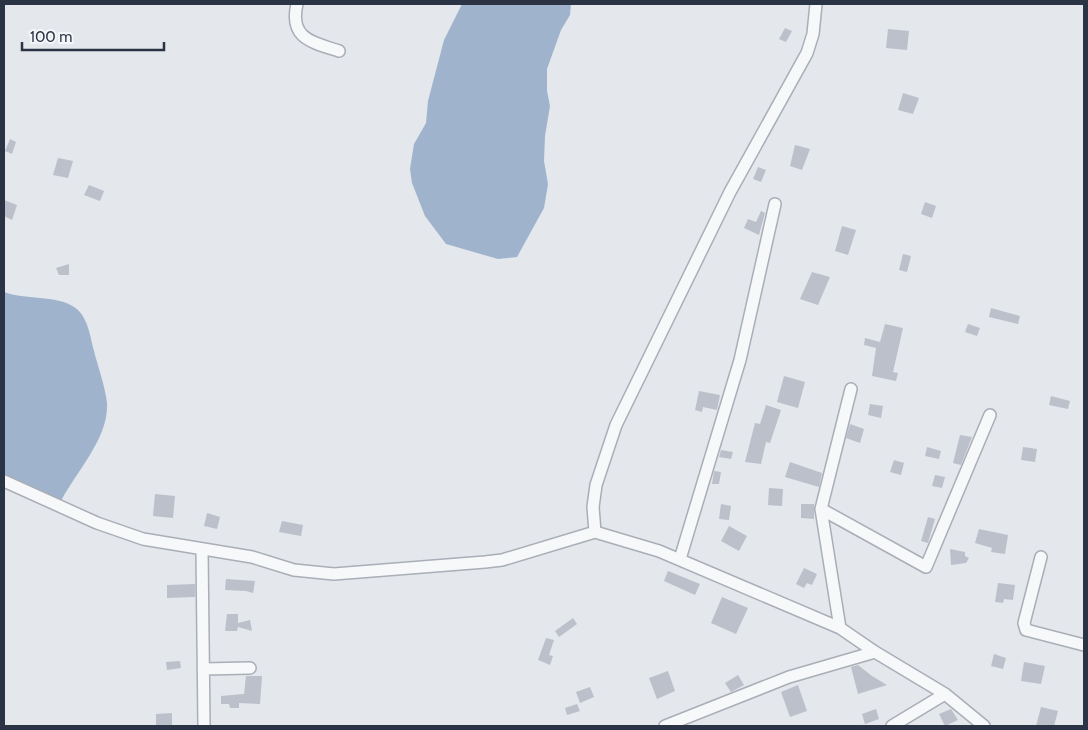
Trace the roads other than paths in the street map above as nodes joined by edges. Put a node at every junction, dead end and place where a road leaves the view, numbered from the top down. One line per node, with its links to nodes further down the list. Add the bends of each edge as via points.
1 (297, 4): 3 (street, via 296,26 302,35)
2 (816, 4): 9 (street, via 813,34 807,52 730,192 616,425 596,485)
3 (339, 51)
4 (775, 204): 12 (street, via 740,360)
5 (851, 389): 8 (street)
6 (990, 415): 8 (street, via 926,567)
7 (4, 481): 10 (street, via 119,531)
8 (821, 509): 13 (street)
9 (595, 532): 10 (street, via 485,562 334,574 294,570 252,557); 12 (street)
10 (202, 550): 17 (street)
11 (1041, 557): 14 (street, via 1024,623 1026,630)
12 (680, 559): 13 (street)
13 (840, 628): 15 (street)
14 (1084, 645)
15 (875, 652): 18 (street); 20 (street, via 789,677)
16 (250, 668): 17 (street)
17 (204, 669): 19 (street)
18 (945, 694): 21 (street); 22 (street)
19 (204, 726)
20 (665, 726)
21 (892, 726)
22 (984, 726)

